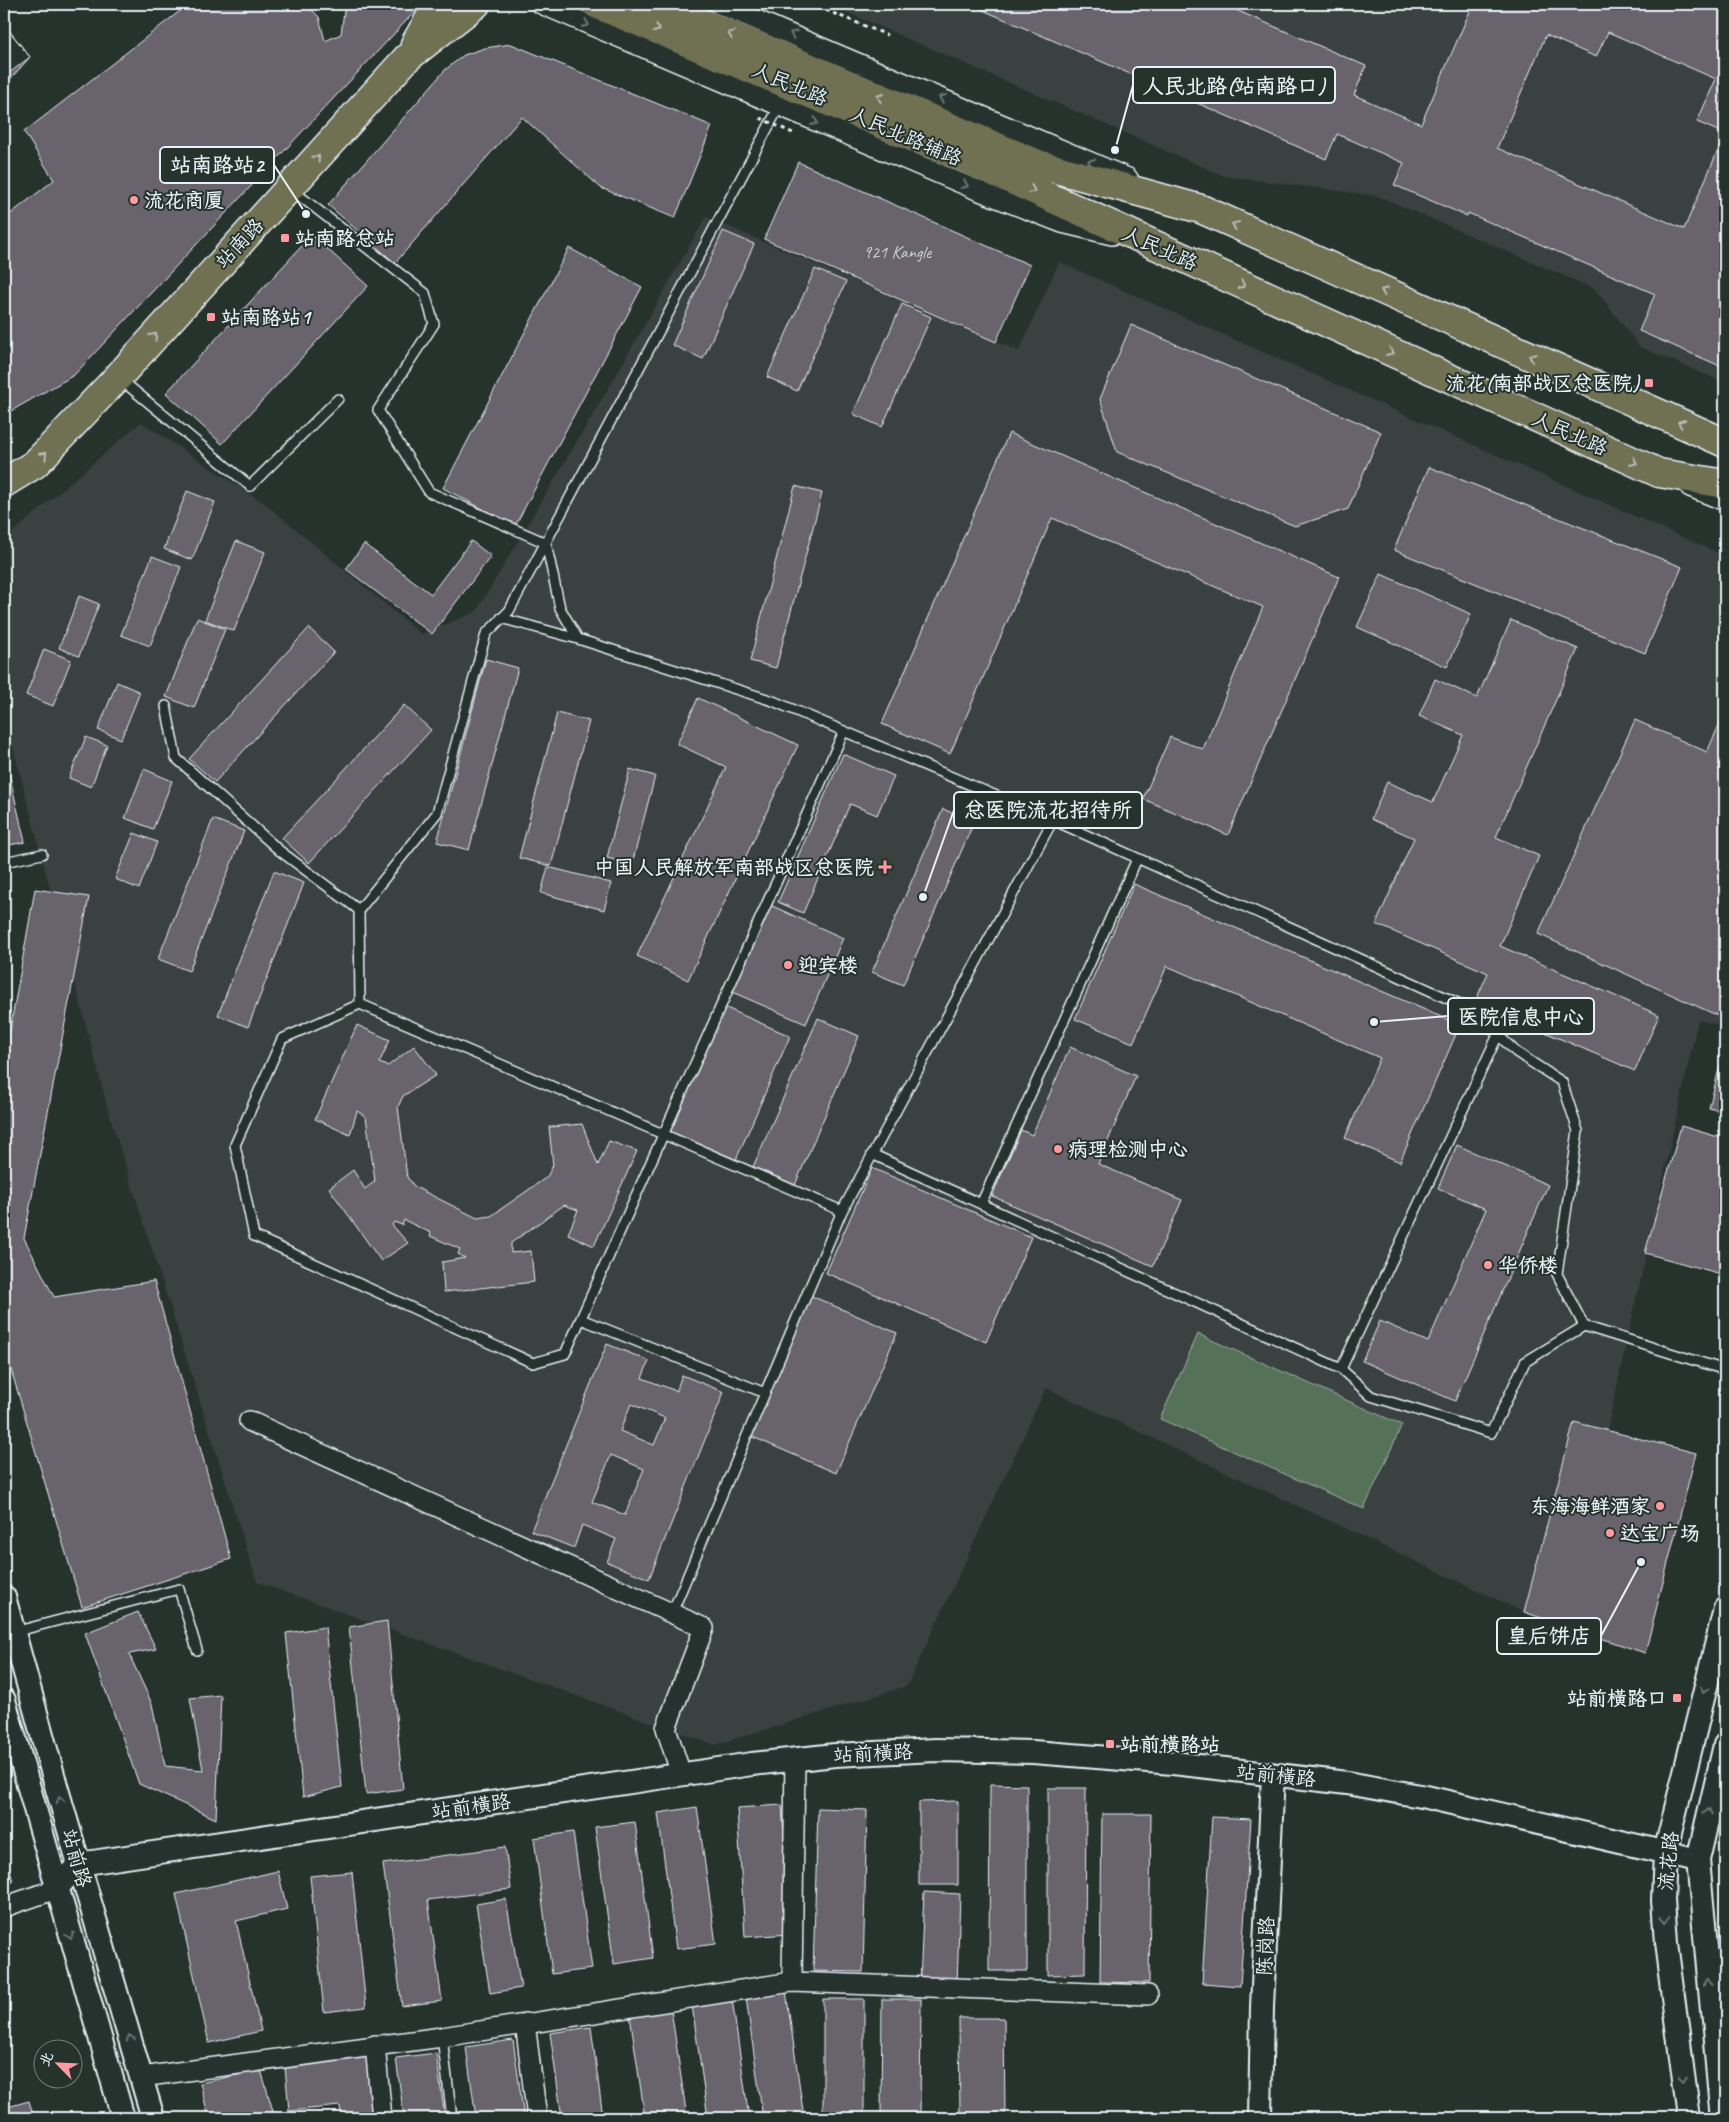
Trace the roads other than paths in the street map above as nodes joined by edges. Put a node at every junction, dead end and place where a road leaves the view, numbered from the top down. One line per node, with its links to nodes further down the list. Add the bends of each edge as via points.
1 (438, 4): 7 (main road)
2 (476, 4): 7 (main road, 站南路)
3 (541, 4): 8 (street, 人民北路辅路, one-way to 8)
4 (596, 4): 8 (main road, 人民北路, one-way to 8)
5 (658, 4): 11 (main road, 人民北路, one-way to 5, via 1038,164)
6 (719, 4): 11 (street, one-way to 6)
7 (407, 58): 10 (main road, 站南路, one-way to 7)
8 (752, 82): 9 (street, 人民北路辅路); 12 (main road, 人民北路, one-way to 12, via 963,158)
9 (779, 107): 12 (street, 人民北路辅路, one-way to 12, via 1062,223); 20 (lane)
10 (290, 188): 13 (main road, 站南路, one-way to 10); 20 (lane, via 425,294 434,324 378,410 428,492)
11 (1201, 209): 15 (main road, 人民北路, one-way to 11)
12 (1150, 243): 16 (main road, 人民北路, one-way to 16)
13 (118, 377): 14 (lane, via 250,486); 17 (main road, 站南路, one-way to 13, via 35,464)
14 (338, 400)
15 (1725, 443)
16 (1660, 473): 18 (main road, 人民北路); 19 (street)
17 (4, 483)
18 (1725, 484)
19 (1725, 501)
20 (546, 543): 21 (lane); 22 (lane, via 560,608)
21 (502, 618): 22 (lane); 29 (lane, via 486,634 437,812)
22 (578, 639): 24 (lane, via 773,701)
23 (166, 706): 29 (lane, via 176,758 280,852)
24 (844, 731): 25 (lane); 32 (lane)
25 (1052, 820): 27 (lane); 33 (lane)
26 (42, 854): 28 (lane)
27 (1137, 858): 31 (lane, via 1471,1009); 34 (lane)
28 (4, 862)
29 (360, 910): 30 (lane)
30 (360, 1004): 32 (lane); 36 (lane, via 282,1040 235,1145 254,1236 533,1363 565,1354)
31 (1498, 1034): 37 (lane, via 1516,1052 1562,1082 1578,1132 1557,1274); 38 (lane)
32 (663, 1134): 35 (lane); 36 (lane)
33 (872, 1154): 34 (lane); 35 (lane)
34 (981, 1204): 38 (lane)
35 (842, 1211): 40 (lane)
36 (581, 1319): 40 (lane)
37 (1584, 1326): 38 (lane, via 1524,1362 1491,1433 1371,1396); 39 (lane)
38 (1341, 1369)
39 (1725, 1370)
40 (765, 1393): 44 (lane)
41 (249, 1422): 44 (street)
42 (4, 1598): 45 (street, 站前路)
43 (1725, 1609): 52 (street, 流花路, one-way to 52)
44 (671, 1614): 50 (street, via 704,1628 666,1728)
45 (14, 1632): 46 (lane, via 179,1589); 54 (street, 站前路, one-way to 45)
46 (196, 1650)
47 (4, 1700): 55 (street, 站前路)
48 (1725, 1745): 53 (street, 流花路, one-way to 48)
49 (795, 1759): 50 (street, 站前横路); 51 (street, 站前横路, via 882,1752 982,1750 1115,1758); 57 (street)
50 (681, 1774): 54 (street, 站前横路)
51 (1273, 1775): 52 (street, 站前横路, via 1347,1783 1426,1797); 68 (street, 陈岗路)
52 (1665, 1853): 53 (street, 站前横路); 69 (street, 流花路, one-way to 69, via 1663,1900 1666,1943)
53 (1698, 1860): 70 (street, 流花路, one-way to 53)
54 (79, 1864): 55 (street); 62 (street, 站前路, one-way to 54)
55 (56, 1889): 56 (street); 63 (street, 站前路, one-way to 63)
56 (4, 1907)
57 (792, 1982): 58 (street); 59 (street)
58 (1148, 1995)
59 (525, 2023): 60 (street); 67 (street)
60 (442, 2037): 61 (street); 66 (lane)
61 (374, 2045): 62 (street); 65 (street)
62 (141, 2077): 64 (street, 站前路)
63 (122, 2118)
64 (153, 2118)
65 (382, 2118)
66 (452, 2118)
67 (537, 2118)
68 (1260, 2118)
69 (1690, 2118)
70 (1722, 2118)

